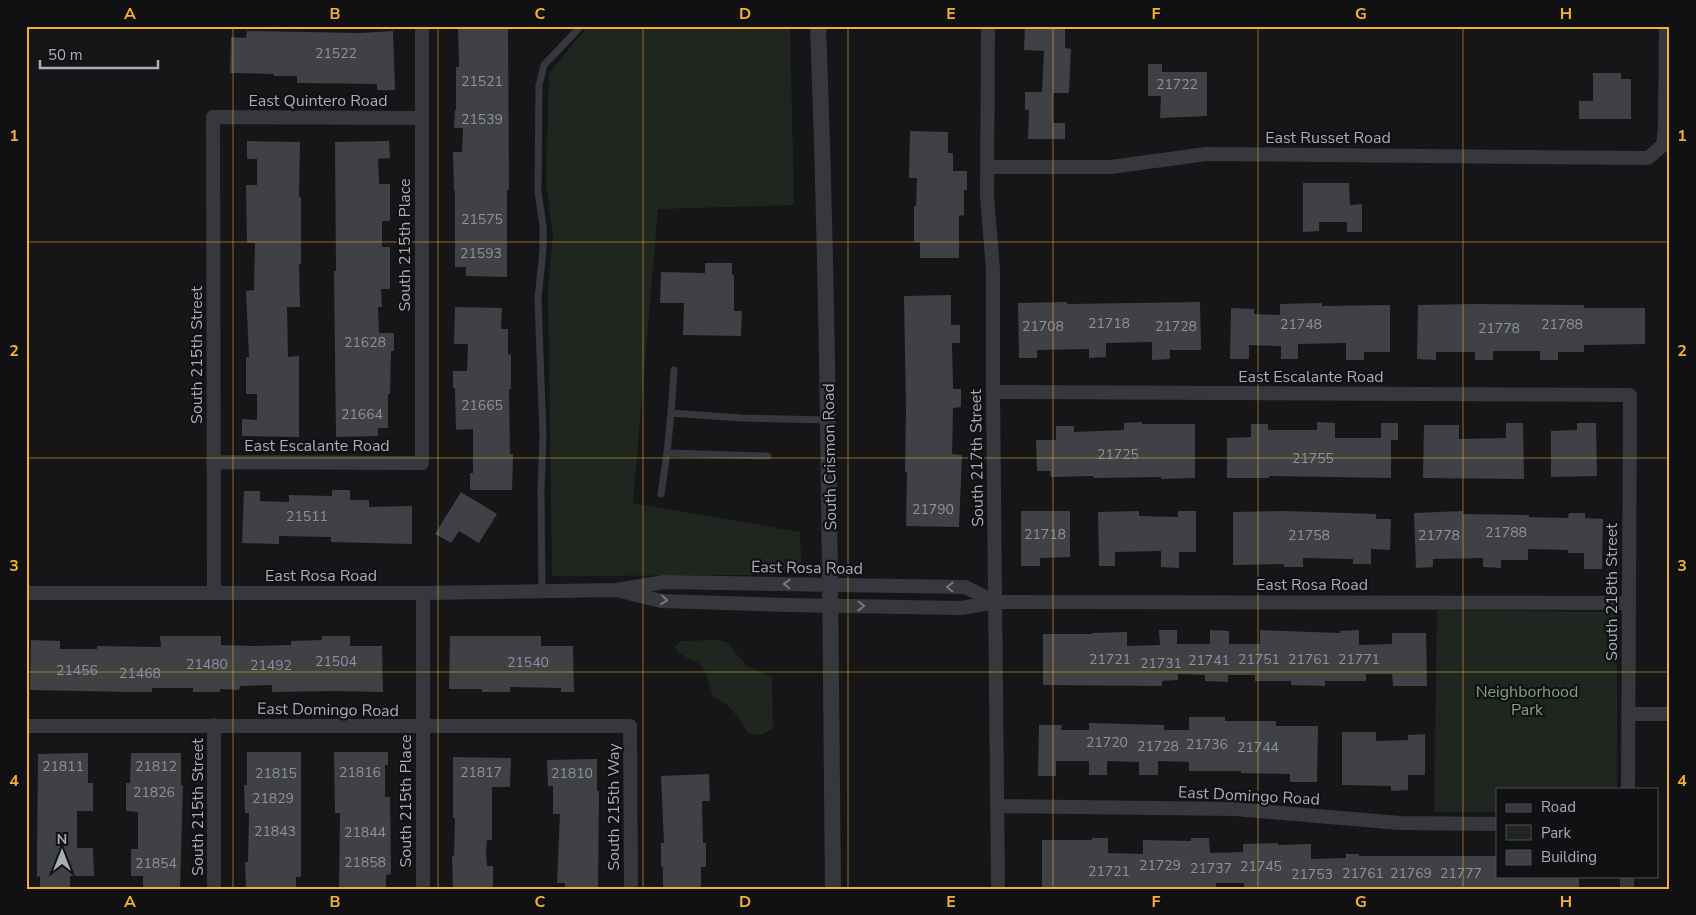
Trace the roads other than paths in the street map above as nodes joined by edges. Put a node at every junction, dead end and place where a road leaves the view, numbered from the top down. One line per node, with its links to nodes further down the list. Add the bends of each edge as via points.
1 (422, 26): 7 (street, South 215th Place)
2 (581, 26): 21 (lane, via 544,65 539,85 538,191 543,226 538,299 544,436)
3 (818, 26): 13 (street, South Crismon Road)
4 (988, 26): 8 (street, South 217th Street)
5 (1666, 26): 8 (street, East Russet Road, via 1663,144 1648,158 1206,154 1111,167)
6 (213, 117): 7 (street, East Quintero Road); 16 (street, South 215th Street)
7 (422, 118): 17 (street, South 215th Place)
8 (988, 167): 10 (street, South 217th Street, via 993,269)
9 (674, 370): 12 (lane)
10 (992, 392): 11 (street, East Escalante Road); 25 (street, South 217th Street)
11 (1630, 394): 26 (street, South 218th Street)
12 (670, 413): 13 (lane); 14 (lane)
13 (829, 420): 19 (street, South Crismon Road)
14 (667, 453): 15 (lane); 18 (lane)
15 (768, 456)
16 (213, 462): 17 (street, East Escalante Road); 22 (street, South 215th Street)
17 (422, 463)
18 (661, 494)
19 (830, 586): 20 (street, East Rosa Road, one-way to 20, via 664,582); 25 (street, East Rosa Road, one-way to 19, via 965,587); 27 (street, South Crismon Road)
20 (616, 590): 21 (street, East Rosa Road); 27 (street, East Rosa Road, one-way to 27, via 661,601)
21 (542, 591): 24 (street, East Rosa Road)
22 (214, 592): 23 (street, East Rosa Road); 24 (street, East Rosa Road)
23 (26, 593)
24 (423, 593): 33 (street, South 215th Place)
25 (995, 602): 26 (street, East Rosa Road); 27 (street, East Rosa Road, one-way to 25, via 962,608); 35 (street, South 217th Street)
26 (1628, 603): 28 (street, South 218th Street)
27 (830, 606): 40 (street, South Crismon Road)
28 (1628, 714): 29 (street); 34 (street, South 218th Street)
29 (1670, 714)
30 (214, 725): 31 (street, East Domingo Road); 33 (street, East Domingo Road); 37 (street, South 215th Street)
31 (26, 726)
32 (630, 726): 33 (street, East Domingo Road); 39 (street, South 215th Way)
33 (423, 727): 38 (street, South 215th Place)
34 (1628, 788)
35 (998, 806): 36 (street, East Domingo Road, via 1235,809 1400,823); 41 (street, South 217th Street)
36 (1496, 824)
37 (214, 889)
38 (423, 889)
39 (630, 889)
40 (833, 889)
41 (998, 889)

